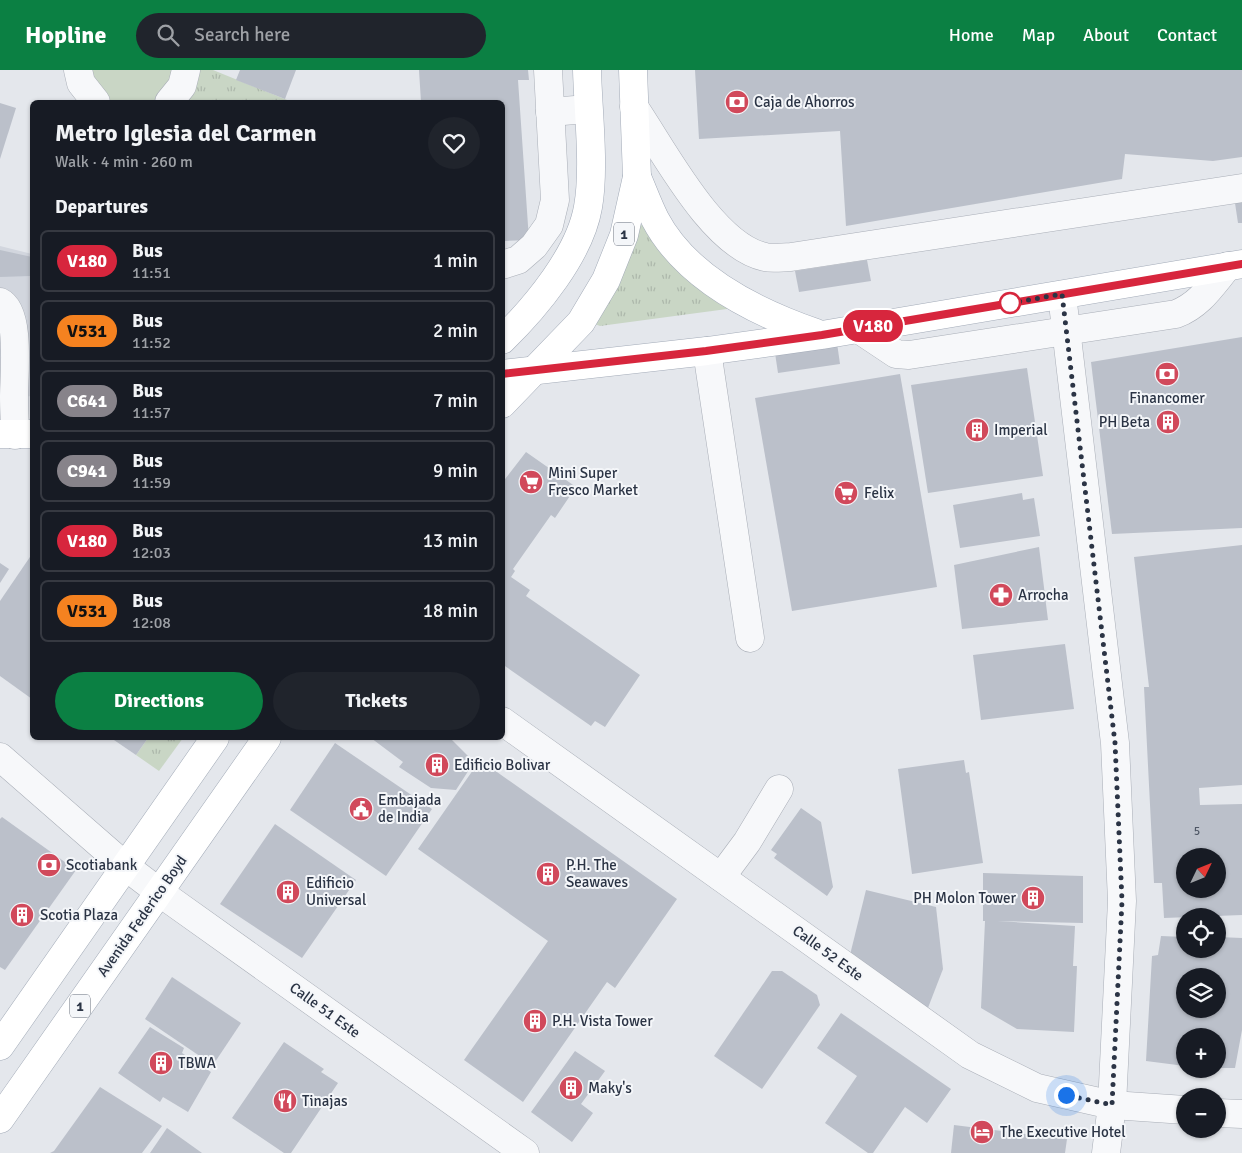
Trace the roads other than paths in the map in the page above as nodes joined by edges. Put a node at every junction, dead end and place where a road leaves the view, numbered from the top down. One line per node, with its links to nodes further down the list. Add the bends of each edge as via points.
1 (78, 70): 6 (street, via 81,83)
2 (186, 70): 7 (street, via 182,86)
3 (548, 70): 10 (street)
4 (587, 70): 9 (main road)
5 (633, 70): 8 (main road, 1)
6 (94, 100)
7 (171, 100)
8 (634, 107): 11 (main road, 1); 12 (street, via 708,216 735,243 764,257 791,257)
9 (588, 109): 10 (street); 20 (main road, via 588,208 578,237 546,288)
10 (550, 112): 13 (street, via 555,200 549,224 534,246 518,260)
11 (637, 177): 19 (main road, via 655,220 678,251 703,274 777,320); 23 (main road, 1, via 624,234 606,280 581,322)
12 (1242, 188)
13 (505, 264)
14 (1235, 265): 15 (main road); 18 (street, via 1189,309 1176,314)
15 (1062, 294): 17 (main road); 18 (street)
16 (0, 302): 22 (street, via 11,314)
17 (857, 328): 18 (street, via 896,354 909,355); 19 (main road)
18 (1066, 330): 37 (street, via 1115,743 1122,901)
19 (822, 335): 21 (main road)
20 (505, 337)
21 (706, 351): 23 (main road); 27 (street)
22 (8, 364): 26 (street)
23 (535, 370): 24 (main road); 25 (main road, 1)
24 (505, 374)
25 (505, 401)
26 (16, 434)
27 (750, 638)
28 (505, 723): 34 (street, Calle 52 Este)
29 (214, 740): 33 (main road)
30 (265, 740): 35 (main road, Avenida Federico Boyd / 1)
31 (0, 757): 33 (street, Calle 51 Este)
32 (779, 789): 34 (street)
33 (125, 866): 35 (street, Calle 51 Este); 36 (main road)
34 (721, 877): 37 (street, Calle 52 Este, via 970,1055 1037,1088)
35 (160, 892): 41 (main road, Avenida Federico Boyd / 1); 42 (street, Calle 51 Este)
36 (0, 1046)
37 (1112, 1105): 38 (street, Calle 52 Este); 43 (street)
38 (1176, 1109)
39 (1226, 1113): 40 (street)
40 (1242, 1114)
41 (0, 1119)
42 (525, 1153)
43 (1106, 1153)

